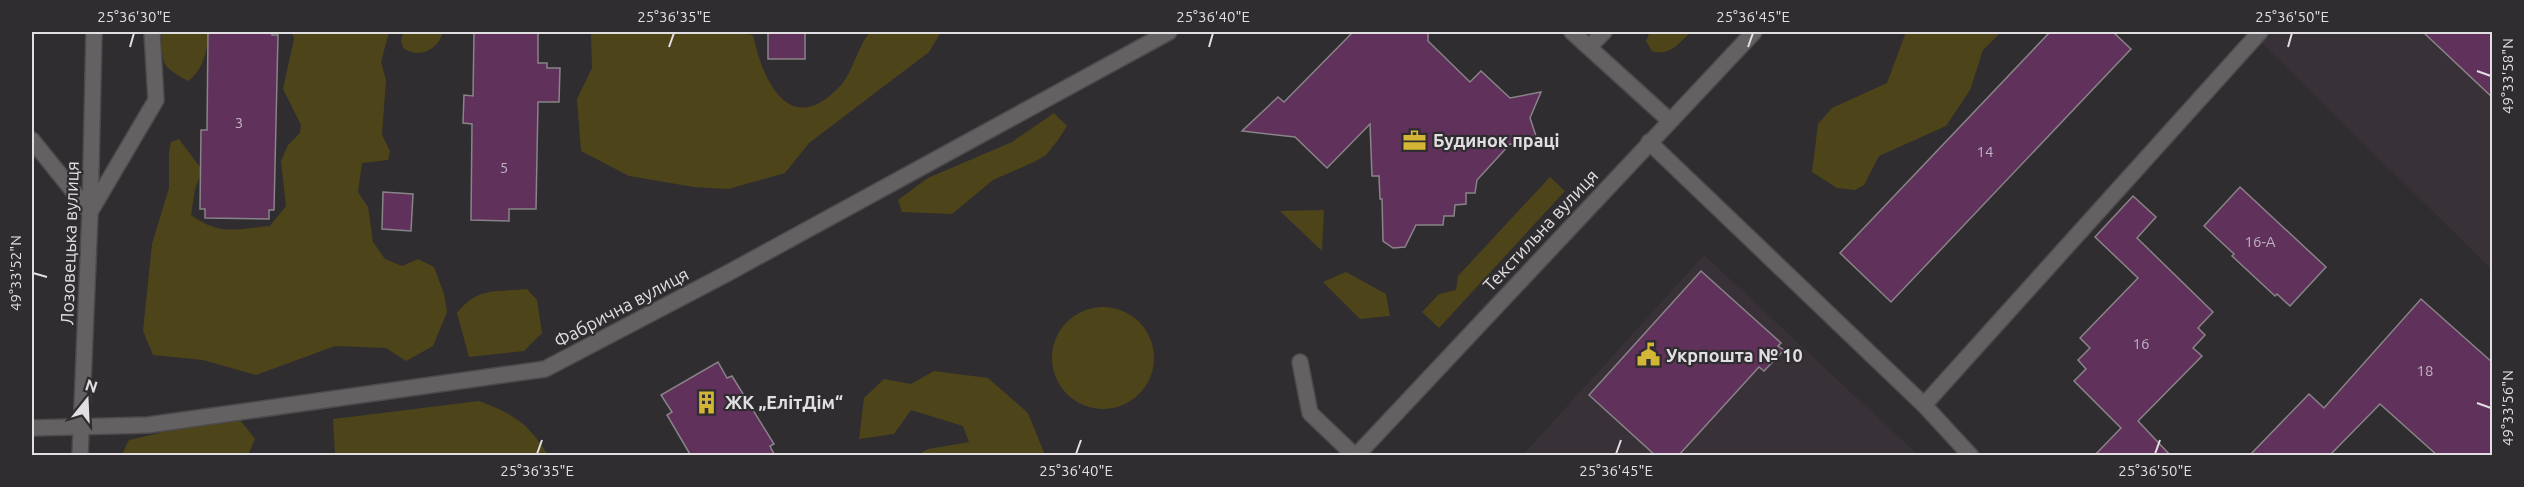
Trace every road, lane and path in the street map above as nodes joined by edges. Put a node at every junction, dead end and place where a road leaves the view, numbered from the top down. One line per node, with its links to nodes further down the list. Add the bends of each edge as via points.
1 (94, 32): 12 (street, Лозовецька вулиця)
2 (152, 32): 12 (street, via 156,100)
3 (1572, 32): 8 (street)
4 (1604, 32): 8 (street)
5 (1754, 32): 9 (street, Текстильна вулиця)
6 (2260, 32): 14 (street)
7 (1163, 33): 16 (street, Фабрична вулиця, via 728,273 545,369 148,425)
8 (1589, 47): 9 (street)
9 (1669, 120): 11 (street, Текстильна вулиця)
10 (32, 140): 12 (street)
11 (1648, 142): 14 (street); 18 (street, Текстильна вулиця)
12 (90, 212): 16 (street, Лозовецька вулиця)
13 (1300, 362): 18 (street, via 1310,413)
14 (1924, 405): 19 (street)
15 (32, 428): 16 (street, Фабрична вулиця)
16 (82, 428): 17 (street, Лозовецька вулиця)
17 (80, 456)
18 (1356, 456)
19 (1971, 456)

